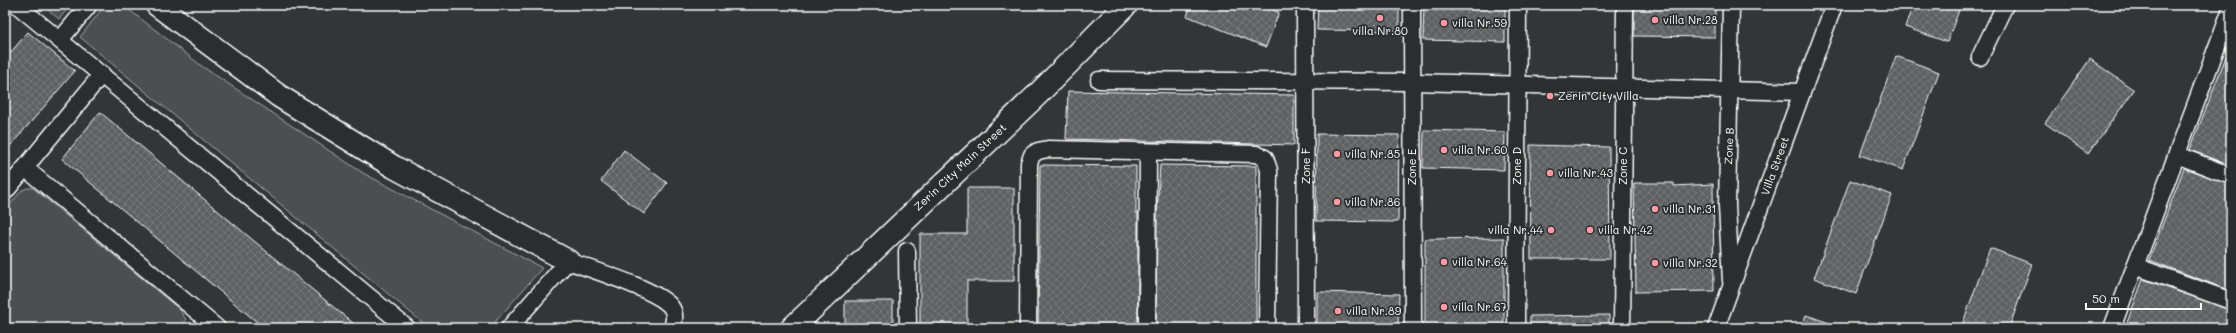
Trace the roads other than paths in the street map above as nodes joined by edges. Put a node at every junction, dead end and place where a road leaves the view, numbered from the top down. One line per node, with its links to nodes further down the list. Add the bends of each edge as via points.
1 (17, 5): 13 (street)
2 (89, 5): 13 (street)
3 (158, 5): 29 (street, via 278,96 394,167)
4 (1126, 5): 38 (street, Zerin City Main Street, via 1037,95)
5 (1305, 5): 17 (street, Zone F)
6 (1412, 5): 18 (street, Zone E)
7 (1518, 5): 19 (street, Zone D)
8 (1625, 5): 20 (street, Zone C)
9 (1731, 5): 21 (street, Zone B)
10 (1834, 5): 22 (street, Villa Street)
11 (2005, 5): 14 (street)
12 (2231, 9): 24 (street)
13 (60, 40): 15 (street)
14 (1980, 57)
15 (102, 74): 25 (street); 35 (street)
16 (1099, 80): 17 (street)
17 (1307, 81): 18 (street); 43 (street, Zone F)
18 (1412, 82): 19 (street); 44 (street, Zone E)
19 (1517, 86): 20 (street); 45 (street, Zone D)
20 (1624, 88): 21 (street); 46 (street, Zone C)
21 (1731, 91): 22 (street); 31 (street, Zone B, via 1727,233)
22 (1802, 92): 31 (street, Villa Street)
23 (1148, 152): 40 (street, via 1048,149 1032,155 1029,163); 41 (street); 42 (street, via 1256,154 1265,158 1268,170)
24 (2176, 155): 26 (street); 30 (street)
25 (25, 168): 27 (street); 33 (street)
26 (2231, 176)
27 (5, 192)
28 (907, 251): 39 (street)
29 (568, 261): 36 (street); 37 (street, via 649,292 662,300 671,307 675,316)
30 (2135, 266): 32 (street); 48 (street)
31 (1731, 286): 47 (street, Villa Street)
32 (2231, 301)
33 (200, 323): 34 (street)
34 (217, 328)
35 (407, 328)
36 (509, 328)
37 (672, 328)
38 (792, 328)
39 (908, 328)
40 (1028, 328)
41 (1147, 328)
42 (1267, 328)
43 (1306, 328)
44 (1413, 328)
45 (1516, 328)
46 (1622, 328)
47 (1716, 328)
48 (2112, 328)

